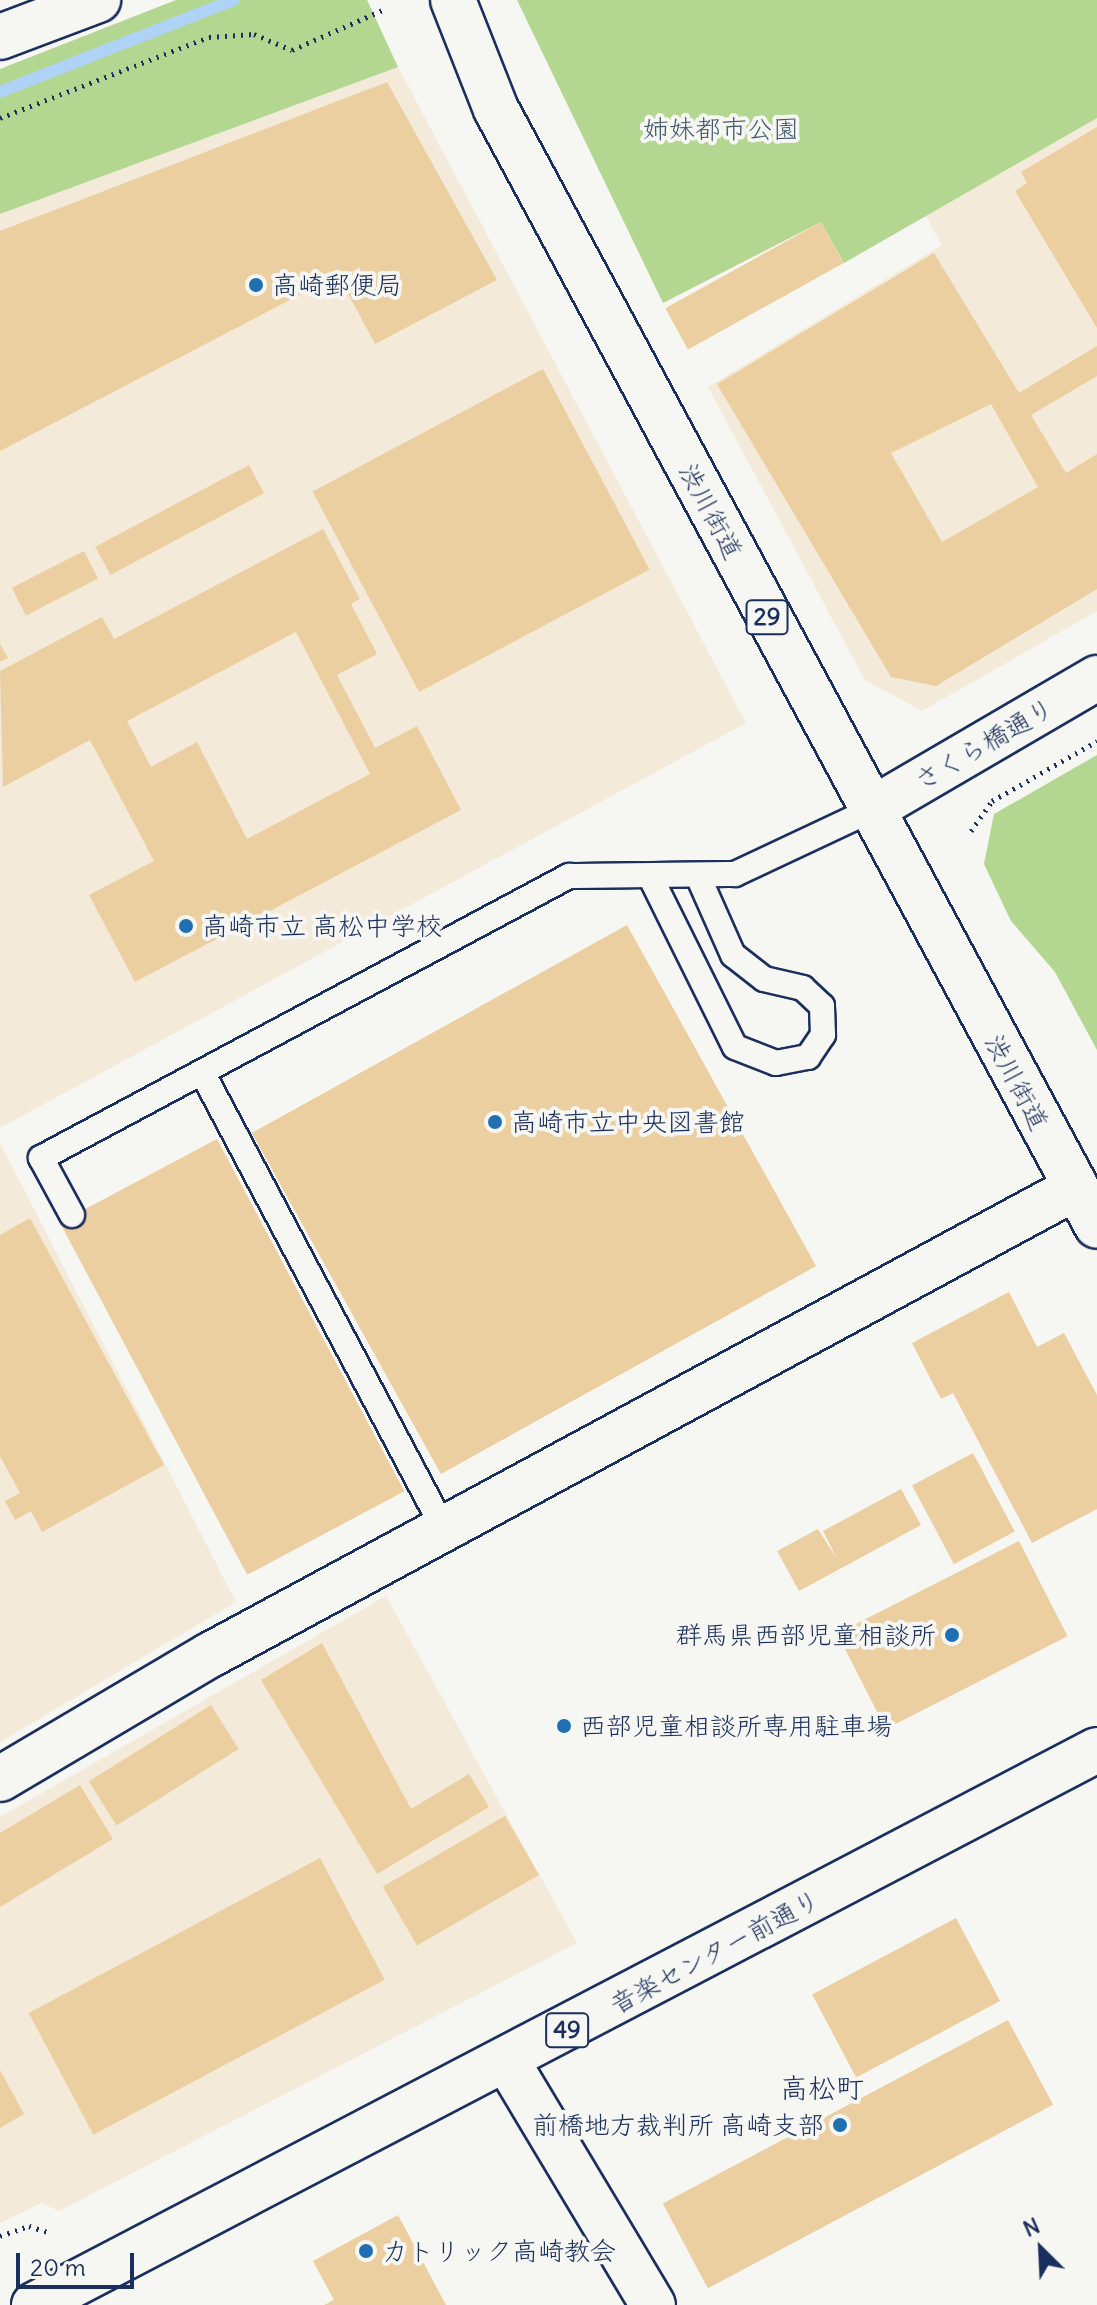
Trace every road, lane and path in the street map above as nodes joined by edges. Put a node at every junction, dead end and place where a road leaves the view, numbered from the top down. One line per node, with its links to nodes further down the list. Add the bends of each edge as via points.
1 (98, 0): 4 (main road)
2 (453, 0): 8 (main road, 渋川街道 / 29, via 496,109)
3 (385, 9): 5 (path, via 292,50 254,34 209,37)
4 (0, 37)
5 (0, 118)
6 (1097, 678): 8 (main road, さくら橋通り)
7 (1097, 741): 9 (path, via 992,801)
8 (871, 810): 10 (lane, via 735,874); 13 (main road, 渋川街道 / 29)
9 (971, 831)
10 (698, 876): 11 (lane); 11 (lane, via 733,955 764,979 803,988 822,1006 823,1035 808,1057 776,1063 735,1047)
11 (652, 880): 12 (lane, via 569,876)
12 (202, 1072): 14 (lane, via 41,1158); 16 (lane)
13 (1075, 1188): 15 (main road, 渋川街道 / 29); 16 (main road)
14 (72, 1215)
15 (1097, 1226)
16 (444, 1529): 18 (main road)
17 (1097, 1750): 19 (main road, 音楽センター前通り / 49)
18 (0, 1779)
19 (507, 2061): 22 (main road, 音楽センター前通り / 49); 23 (main road)
20 (50, 2233): 21 (path, via 29,2226)
21 (0, 2236)
22 (34, 2305)
23 (653, 2305)

